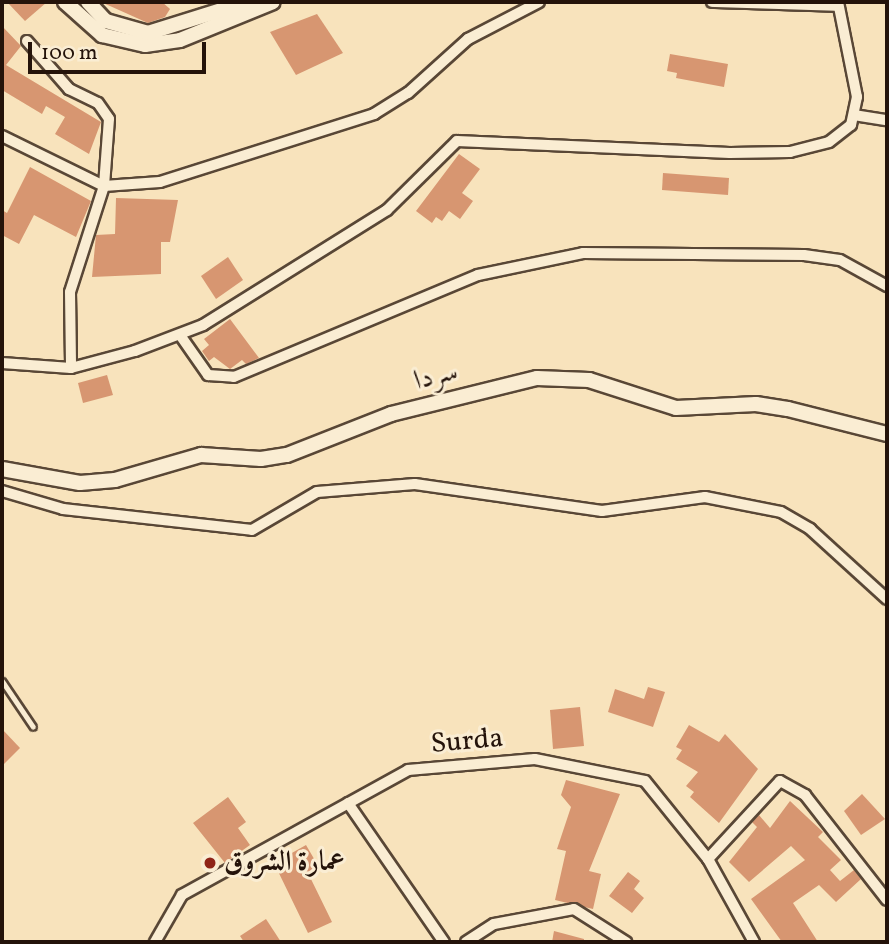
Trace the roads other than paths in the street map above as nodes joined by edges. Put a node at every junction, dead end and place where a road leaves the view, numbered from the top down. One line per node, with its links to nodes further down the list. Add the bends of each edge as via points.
1 (65, 2): 7 (street, via 102,35 145,45 180,40)
2 (88, 2): 7 (street, via 106,20 148,33)
3 (272, 2): 7 (street)
4 (539, 2): 12 (street, via 468,39 408,93 374,114 160,182)
5 (712, 2): 6 (street)
6 (838, 4): 9 (street, via 857,97)
7 (250, 5)
8 (26, 41): 12 (street, via 69,89 106,110)
9 (854, 115): 10 (street); 14 (street, via 843,133 829,142 790,152 457,141 387,210)
10 (887, 120)
11 (2, 136): 12 (street)
12 (104, 186): 16 (street, via 69,292)
13 (887, 286): 14 (street, via 840,260 804,255 583,253 478,275 234,377 208,375)
14 (180, 335): 16 (street)
15 (2, 363): 16 (street)
16 (71, 368)
17 (887, 434): 18 (street, سردا, via 788,408 756,404 676,408 589,380 537,378 391,414 287,455 261,460 201,454 115,480 80,483)
18 (2, 469)
19 (2, 491): 20 (street, via 63,509 252,530 298,499 364,488 432,485 602,511 705,497 781,512 810,529)
20 (887, 599)
21 (2, 681): 22 (lane)
22 (33, 727)
23 (348, 803): 24 (street, Surda, via 408,770 535,759 645,781); 26 (street, Surda, via 182,895); 27 (street)
24 (708, 859): 25 (street, via 780,781 805,794); 30 (street, Surda)
25 (887, 898)
26 (155, 942)
27 (444, 942)
28 (466, 942): 29 (street, via 494,924 574,909)
29 (626, 942)
30 (754, 942)

